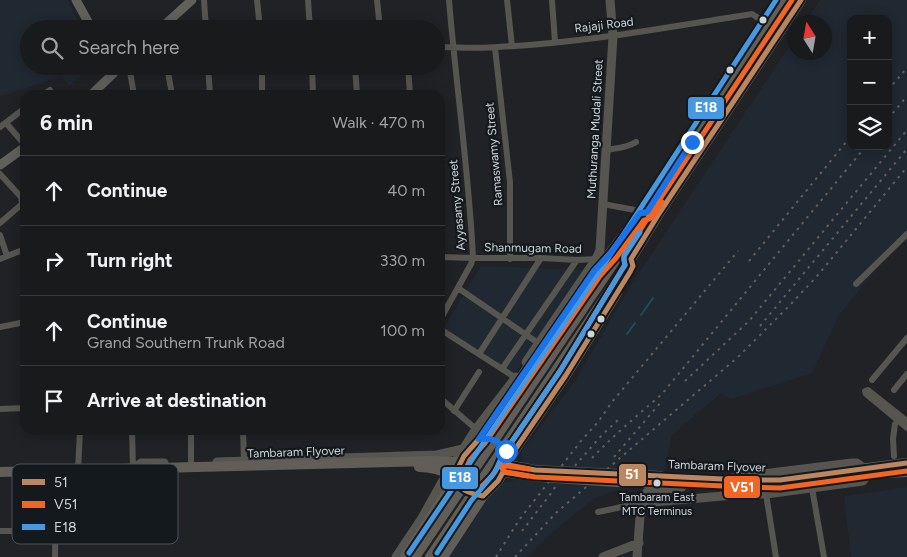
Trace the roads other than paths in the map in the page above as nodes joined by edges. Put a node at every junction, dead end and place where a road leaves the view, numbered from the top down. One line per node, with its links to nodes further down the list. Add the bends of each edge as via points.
1 (76, 0): 13 (main road)
2 (192, 0): 14 (main road)
3 (204, 0): 15 (street)
4 (257, 0): 16 (street)
5 (308, 0): 17 (street)
6 (377, 0): 18 (street)
7 (449, 0): 24 (street, Ayyasamy Street)
8 (507, 0): 22 (street)
9 (552, 0): 21 (street)
10 (610, 0): 20 (street, Muthuranga Mudali Street)
11 (785, 0): 19 (main road)
12 (801, 0): 64 (main road)
13 (87, 20)
14 (170, 20)
15 (205, 20)
16 (259, 20)
17 (309, 20)
18 (379, 20)
19 (769, 26): 20 (street, Rajaji Road, via 752,14); 53 (main road)
20 (613, 36): 21 (street, Rajaji Road); 47 (street, Muthuranga Mudali Street)
21 (555, 42): 22 (street, Rajaji Road)
22 (512, 46): 25 (street, Rajaji Road)
23 (445, 47): 24 (street, Rajaji Road)
24 (452, 47): 25 (street, Rajaji Road); 60 (street, Ayyasamy Street, via 469,190)
25 (495, 48): 61 (street, Ramaswamy Street, via 510,182)
26 (111, 75): 34 (main road)
27 (131, 75): 35 (street)
28 (169, 75): 36 (street)
29 (209, 75): 37 (street)
30 (262, 75): 38 (street)
31 (313, 75): 39 (street)
32 (356, 75): 40 (street)
33 (409, 75): 41 (street)
34 (97, 90)
35 (133, 90)
36 (171, 90)
37 (210, 90)
38 (262, 90)
39 (314, 90)
40 (357, 90)
41 (410, 90)
42 (20, 112): 43 (street)
43 (3, 125): 44 (street)
44 (20, 141)
45 (636, 142): 47 (street)
46 (20, 150): 48 (main road)
47 (606, 150): 51 (street, Muthuranga Mudali Street)
48 (0, 166)
49 (0, 174): 50 (street)
50 (20, 197)
51 (603, 204): 53 (street); 63 (street, Muthuranga Mudali Street, via 600,250)
52 (20, 208): 54 (street)
53 (644, 213): 76 (main road); 97 (main road, via 594,271)
54 (0, 223)
55 (907, 234): 66 (street)
56 (0, 235): 59 (street)
57 (20, 251): 59 (street)
58 (445, 256): 60 (street, Shanmugam Road)
59 (3, 258)
60 (473, 258): 61 (street, Shanmugam Road); 67 (street)
61 (510, 258): 62 (street, Shanmugam Road)
62 (541, 258): 65 (street, Shanmugam Road); 69 (street)
63 (596, 259): 65 (street, Shanmugam Road); 75 (street)
64 (631, 259): 107 (main road, via 633,266 630,272); 123 (main road)
65 (577, 260): 73 (street)
66 (856, 284)
67 (458, 288): 68 (street); 69 (street)
68 (445, 311)
69 (502, 318): 73 (street); 77 (street)
70 (20, 323): 71 (street)
71 (0, 327)
72 (445, 332): 77 (street)
73 (526, 335): 75 (street); 78 (street)
74 (907, 338): 82 (street)
75 (538, 343): 76 (street); 81 (street)
76 (553, 353): 83 (main road)
77 (480, 354): 78 (street)
78 (502, 369): 81 (street)
79 (479, 372): 88 (street)
80 (907, 374): 84 (street)
81 (516, 378): 83 (street); 92 (street)
82 (872, 380)
83 (530, 387): 122 (main road)
84 (894, 390)
85 (445, 403): 88 (street)
86 (20, 408): 87 (street)
87 (0, 409)
88 (454, 411): 92 (street)
89 (907, 421): 91 (street, via 868,390 865,391)
90 (895, 424): 99 (street)
91 (907, 428)
92 (476, 429): 98 (street)
93 (80, 435): 104 (street)
94 (133, 435): 105 (street)
95 (191, 435): 102 (street)
96 (243, 435): 100 (street)
97 (479, 439): 101 (main road); 107 (main road, via 490,438 499,442 506,451)
98 (463, 449): 100 (street, via 437,455); 120 (street)
99 (894, 456)
100 (244, 460): 102 (street)
101 (459, 462): 108 (main road, Tambaram Flyover); 112 (main road)
102 (190, 463): 106 (street)
103 (907, 463): 110 (main road)
104 (78, 464)
105 (136, 464)
106 (141, 464)
107 (506, 466): 110 (main road, Tambaram Flyover, via 540,477 776,486); 115 (main road, via 498,481)
108 (178, 470)
109 (178, 471): 112 (main road, Tambaram Flyover, via 428,467 442,470)
110 (866, 472): 111 (main road); 113 (street, via 862,481); 116 (street, via 852,463 752,475 648,492)
111 (907, 472)
112 (455, 478): 115 (main road, via 465,492); 120 (main road)
113 (812, 488): 114 (street); 128 (street)
114 (766, 494): 116 (street); 127 (street)
115 (483, 496): 124 (main road)
116 (641, 503): 117 (street); 118 (street)
117 (598, 512)
118 (639, 543): 125 (street); 126 (street)
119 (55, 544): 121 (street)
120 (400, 555): 122 (main road)
121 (55, 557)
122 (414, 557)
123 (430, 557)
124 (443, 557)
125 (603, 557)
126 (638, 557)
127 (776, 557)
128 (824, 557)

